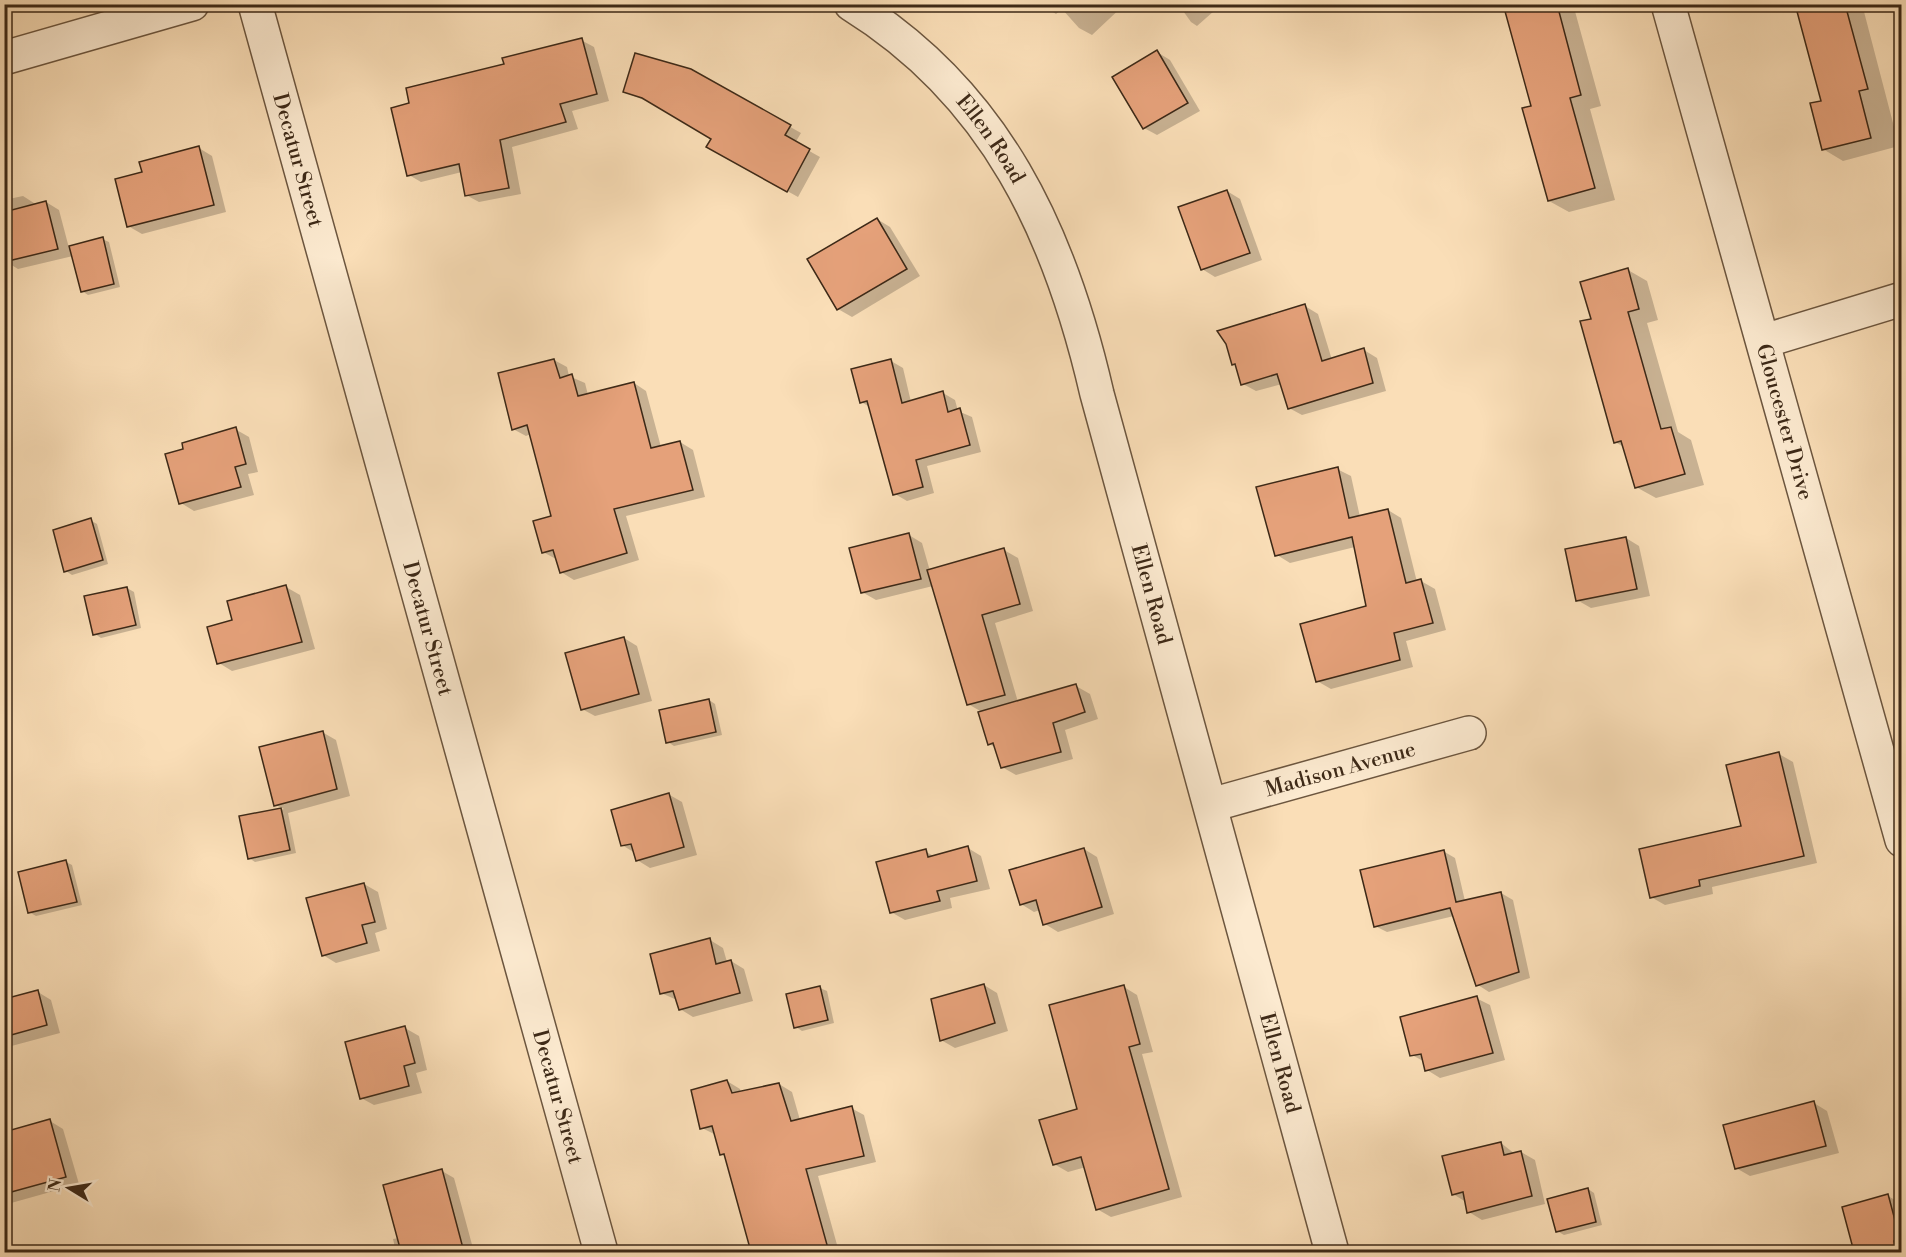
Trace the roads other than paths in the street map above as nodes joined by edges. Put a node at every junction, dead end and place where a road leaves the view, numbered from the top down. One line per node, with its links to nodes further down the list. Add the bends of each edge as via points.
1 (192, 4): 5 (street)
2 (255, 4): 11 (street, Decatur Street)
3 (851, 4): 9 (street, Ellen Road, via 942,76 980,119 1029,197 1059,260 1081,326 1096,394)
4 (1668, 4): 7 (street, Gloucester Drive)
5 (4, 58)
6 (1902, 299): 7 (street)
7 (1764, 341): 10 (street, Gloucester Drive)
8 (1469, 733): 9 (street, Madison Avenue)
9 (1211, 805): 12 (street, Ellen Road)
10 (1902, 840)
11 (601, 1252)
12 (1332, 1252)

